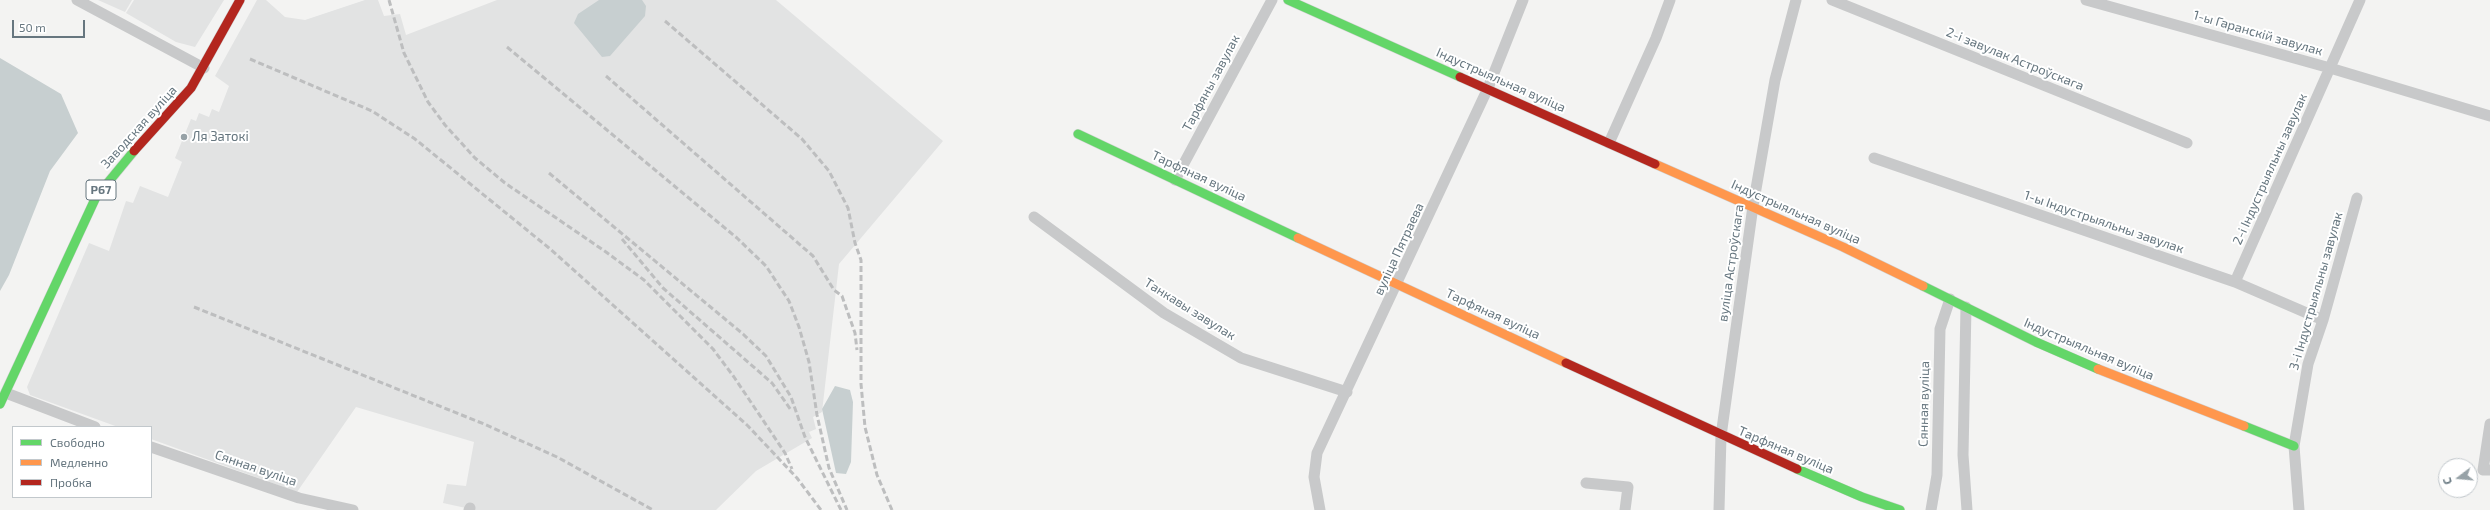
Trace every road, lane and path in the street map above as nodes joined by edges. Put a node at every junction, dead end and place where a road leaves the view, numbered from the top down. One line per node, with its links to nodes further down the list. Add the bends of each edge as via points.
1 (77, 0): 11 (street)
2 (240, 0): 11 (street, Заводская вуліца / Р67)
3 (1272, 0): 19 (street, Тарфяны завулак)
4 (1288, 0): 13 (street, Індустрыяльная вуліца)
5 (1523, 0): 13 (street, вуліца Пятраева)
6 (1670, 0): 16 (street, via 1656,38)
7 (1796, 0): 21 (street, вуліца Астроўскага, via 1776,80)
8 (1832, 0): 17 (street, 2-і завулак Астроўскага)
9 (2086, 0): 12 (street, 1-ы Гаранскій завулак)
10 (2360, 0): 12 (street, 1-ы Гаранскій завулак)
11 (204, 68): 28 (street, Заводская вуліца / Р67, via 169,115 120,166 96,197)
12 (2330, 68): 14 (street, 1-ы Гаранскій завулак); 23 (street, 2-і Індустрыяльны завулак)
13 (1488, 88): 16 (street, Індустрыяльная вуліца); 24 (street, вуліца Пятраева)
14 (2490, 116)
15 (1078, 134): 19 (street, Тарфяная вуліца)
16 (1609, 143): 21 (street, Індустрыяльная вуліца)
17 (2186, 143)
18 (1874, 158): 23 (street, 1-ы Індустрыяльны завулак)
19 (1175, 180): 24 (street, Тарфяная вуліца)
20 (2357, 198): 27 (street, 3-і Індустрыяльны завулак)
21 (1753, 206): 25 (street, Індустрыяльная вуліца); 33 (street, вуліца Астроўскага)
22 (1034, 217): 29 (street, Танкавы завулак, via 1164,313 1241,358)
23 (2235, 282): 27 (street, 1-ы Індустрыяльны завулак)
24 (1398, 284): 29 (street, вуліца Пятраева); 33 (street, Тарфяная вуліца)
25 (1950, 299): 26 (street, Індустрыяльная вуліца); 43 (street, Сянная вуліца, via 1940,329 1937,475)
26 (1966, 307): 34 (street, Індустрыяльная вуліца, via 2036,342 2106,372); 44 (street, via 1963,455)
27 (2323, 320): 34 (street, 3-і Індустрыяльны завулак, via 2308,364)
28 (6, 392): 30 (street, Заводская вуліца / Р67); 32 (street)
29 (1348, 392): 39 (street, вуліца Пятраева, via 1317,453 1314,476)
30 (0, 404)
31 (2490, 424): 36 (street)
32 (92, 426)
33 (1721, 436): 41 (street, вуліца Астроўскага); 42 (street, Тарфяная вуліца, via 1862,497)
34 (2294, 446): 45 (street, 3-і Індустрыяльны завулак)
35 (152, 447): 38 (street, Сянная вуліца, via 299,498)
36 (2487, 470)
37 (1586, 483): 40 (street, via 1628,487)
38 (354, 510)
39 (1320, 510)
40 (1625, 510)
41 (1719, 510)
42 (1900, 510)
43 (1931, 510)
44 (1967, 510)
45 (2299, 510)

